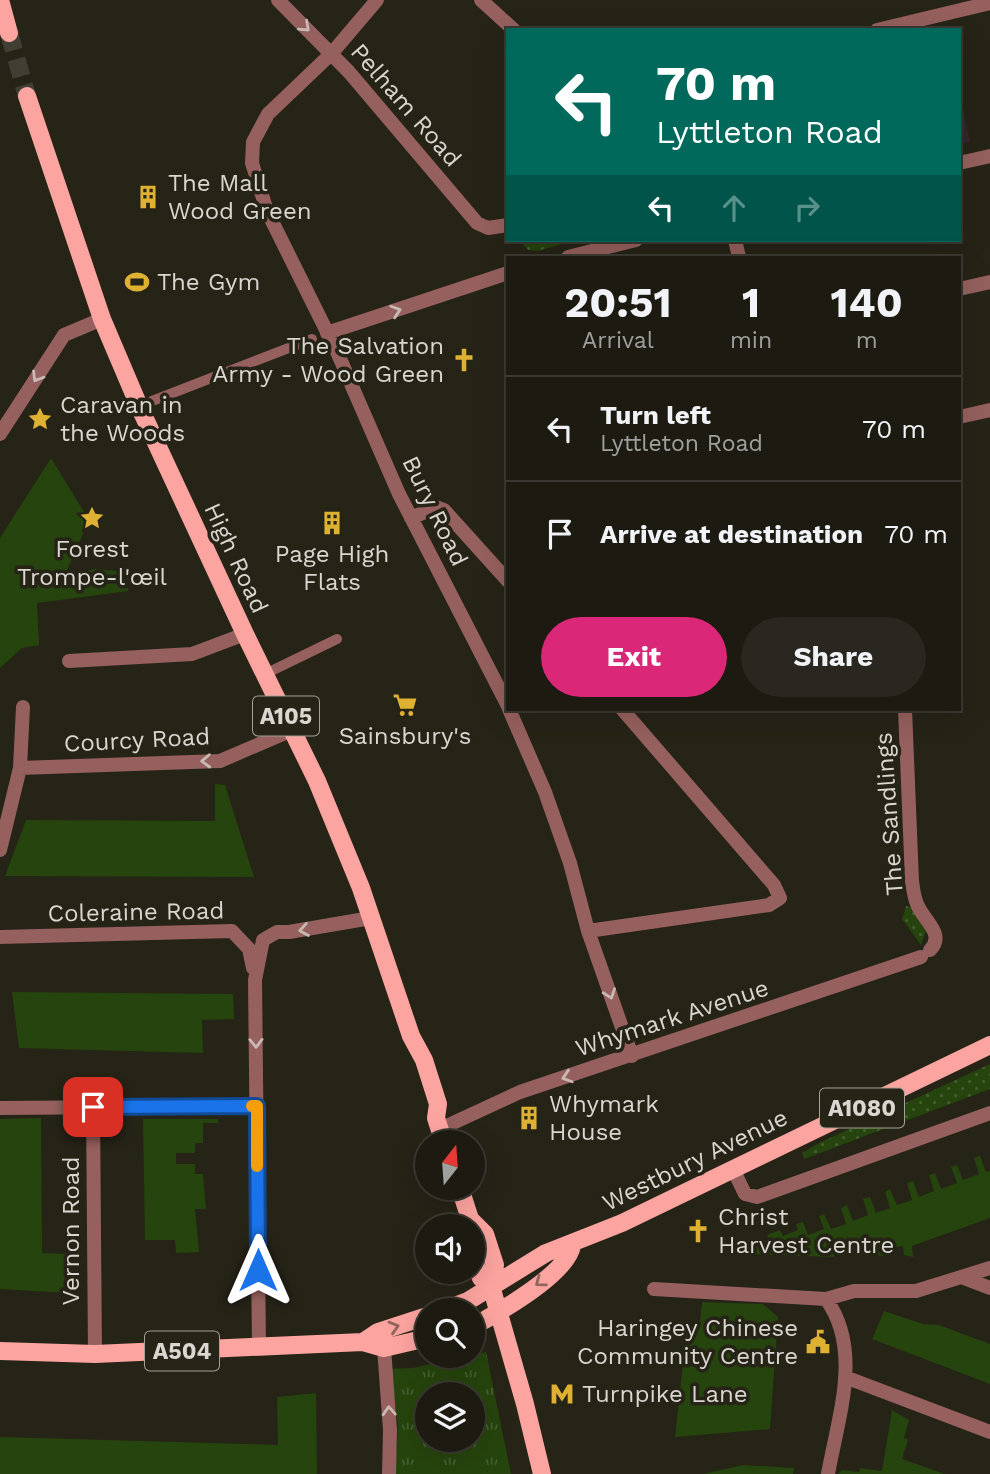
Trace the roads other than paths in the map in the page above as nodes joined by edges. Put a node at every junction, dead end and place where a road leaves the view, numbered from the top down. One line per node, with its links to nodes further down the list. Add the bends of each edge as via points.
1 (0, 0): 8 (main road)
2 (278, 0): 9 (street, Pelham Road, one-way to 9)
3 (377, 0): 9 (street, Bury Road)
4 (481, 0): 6 (street)
5 (990, 3): 7 (street)
6 (512, 28)
7 (885, 28)
8 (9, 33)
9 (332, 53): 13 (street, Pelham Road, via 477,223 488,228); 20 (street, Bury Road, via 268,114 253,142 252,163 267,211)
10 (27, 96): 19 (main road, High Road / A105)
11 (990, 156): 12 (street)
12 (961, 163)
13 (506, 226)
14 (628, 242): 15 (street)
15 (572, 256)
16 (506, 274): 20 (street, one-way to 16)
17 (990, 282): 18 (street)
18 (961, 289)
19 (102, 319): 25 (street, one-way to 25, via 64,335); 28 (main road, High Road / A105)
20 (327, 333): 26 (street, Bury Road)
21 (312, 338): 22 (street)
22 (152, 401)
23 (990, 410): 24 (street)
24 (961, 417)
25 (0, 434)
26 (411, 518): 27 (street, via 436,507 444,510); 32 (street, Bury Road)
27 (506, 579)
28 (245, 634): 30 (street, via 192,654); 31 (main road, High Road / A105)
29 (337, 639): 31 (street)
30 (69, 661)
31 (265, 674): 37 (main road, High Road / A105)
32 (506, 703)
33 (23, 707): 38 (street)
34 (510, 711): 41 (street, Bury Road, via 545,792)
35 (624, 711): 41 (street, via 774,885 780,898 769,905)
36 (905, 711): 43 (street, The Sandlings, via 912,881 917,905 937,936)
37 (292, 730): 38 (street, Courcy Road, one-way to 38, via 220,761); 40 (main road, High Road / A105)
38 (20, 768): 39 (street)
39 (0, 850)
40 (371, 918): 44 (street, one-way to 44, via 277,932 263,940); 51 (main road, High Road / A105, via 411,1036 424,1060 438,1104)
41 (588, 931): 46 (street, Bury Road, one-way to 46)
42 (0, 937): 44 (street, Coleraine Road, via 232,931 249,949)
43 (925, 953): 46 (street, Whymark Avenue)
44 (256, 980): 47 (street, one-way to 47)
45 (990, 1045): 52 (main road, Westbury Avenue / A1080)
46 (632, 1056): 51 (street, Whymark Avenue, one-way to 51, via 520,1092)
47 (257, 1106): 48 (street); 68 (street)
48 (93, 1107): 49 (street); 71 (street, Vernon Road)
49 (0, 1108)
50 (990, 1114): 52 (street, via 757,1197 745,1194)
51 (440, 1130)
52 (733, 1169): 54 (main road, Westbury Avenue / A1080)
53 (485, 1234): 58 (main road, via 495,1265)
54 (572, 1245): 58 (main road, Westbury Avenue / A1080, via 546,1254); 63 (main road, Westbury Avenue / A1080, one-way to 63, via 556,1269)
55 (990, 1268): 56 (street)
56 (964, 1278): 59 (street); 62 (street, via 916,1291 854,1291)
57 (485, 1281): 58 (main road)
58 (491, 1286): 61 (main road); 63 (main road)
59 (990, 1288)
60 (654, 1289): 62 (street)
61 (473, 1298)
62 (825, 1298): 72 (street, via 843,1331)
63 (499, 1313): 65 (main road); 75 (main road)
64 (415, 1320): 67 (main road, A504, one-way to 64)
65 (485, 1320)
66 (415, 1341): 69 (main road, A504)
67 (363, 1342): 68 (main road, A504); 69 (main road, A504)
68 (258, 1348): 71 (main road, A504)
69 (384, 1348): 74 (street, one-way to 69)
70 (0, 1351): 71 (main road, A504)
71 (95, 1354)
72 (845, 1377): 73 (street); 76 (street)
73 (990, 1432)
74 (389, 1474)
75 (541, 1474)
76 (828, 1474)

